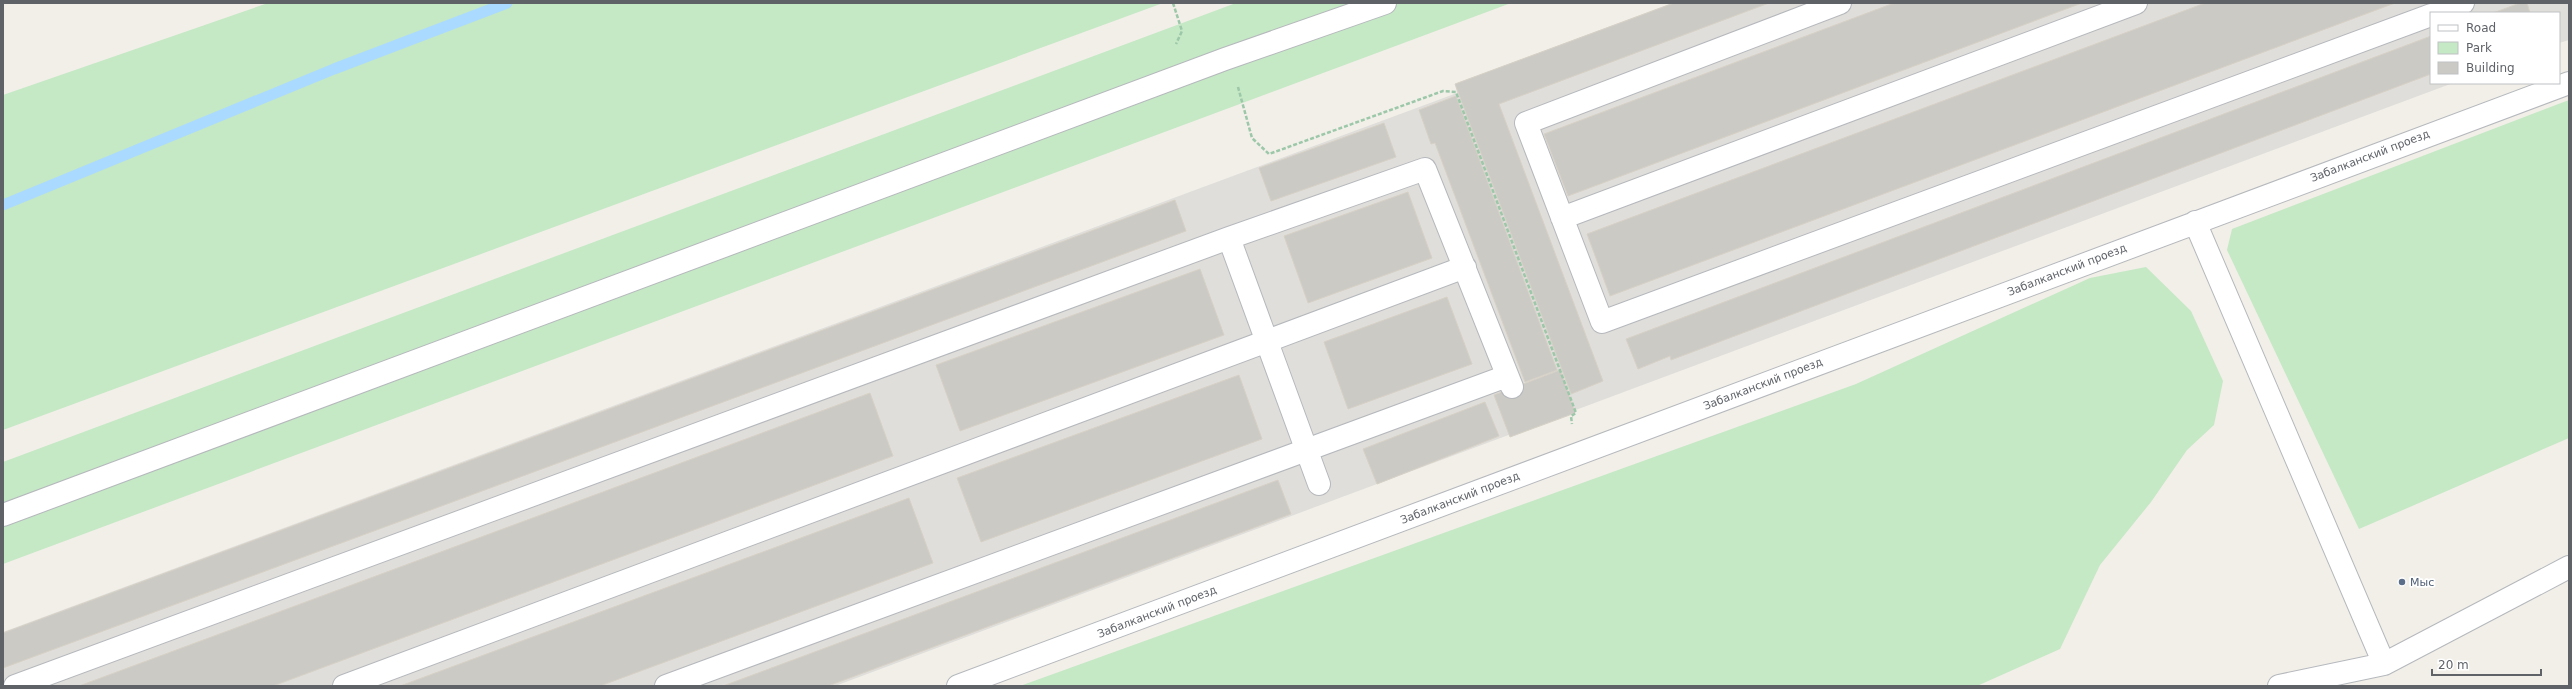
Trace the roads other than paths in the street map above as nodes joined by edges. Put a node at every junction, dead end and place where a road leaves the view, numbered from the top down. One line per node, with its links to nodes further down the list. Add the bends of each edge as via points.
1 (1385, 3): 15 (street, via 1225,59)
2 (1840, 3): 8 (street, via 1526,123)
3 (2136, 3): 8 (street)
4 (2463, 3): 5 (street)
5 (2439, 12)
6 (2430, 15): 8 (street, via 1602,322)
7 (2569, 83): 9 (street, Забалканский проезд)
8 (1562, 218)
9 (2194, 222): 17 (street); 21 (street, Забалканский проезд)
10 (1229, 238): 11 (street, via 1425,170); 12 (street); 18 (street)
11 (1465, 267): 12 (street); 13 (street, via 1509,381)
12 (1267, 342): 13 (street); 19 (street)
13 (1306, 450): 14 (street); 20 (street)
14 (1319, 484)
15 (3, 515)
16 (2569, 567): 17 (street)
17 (2384, 664): 22 (street)
18 (15, 686)
19 (344, 686)
20 (666, 686)
21 (958, 686)
22 (2279, 686)

